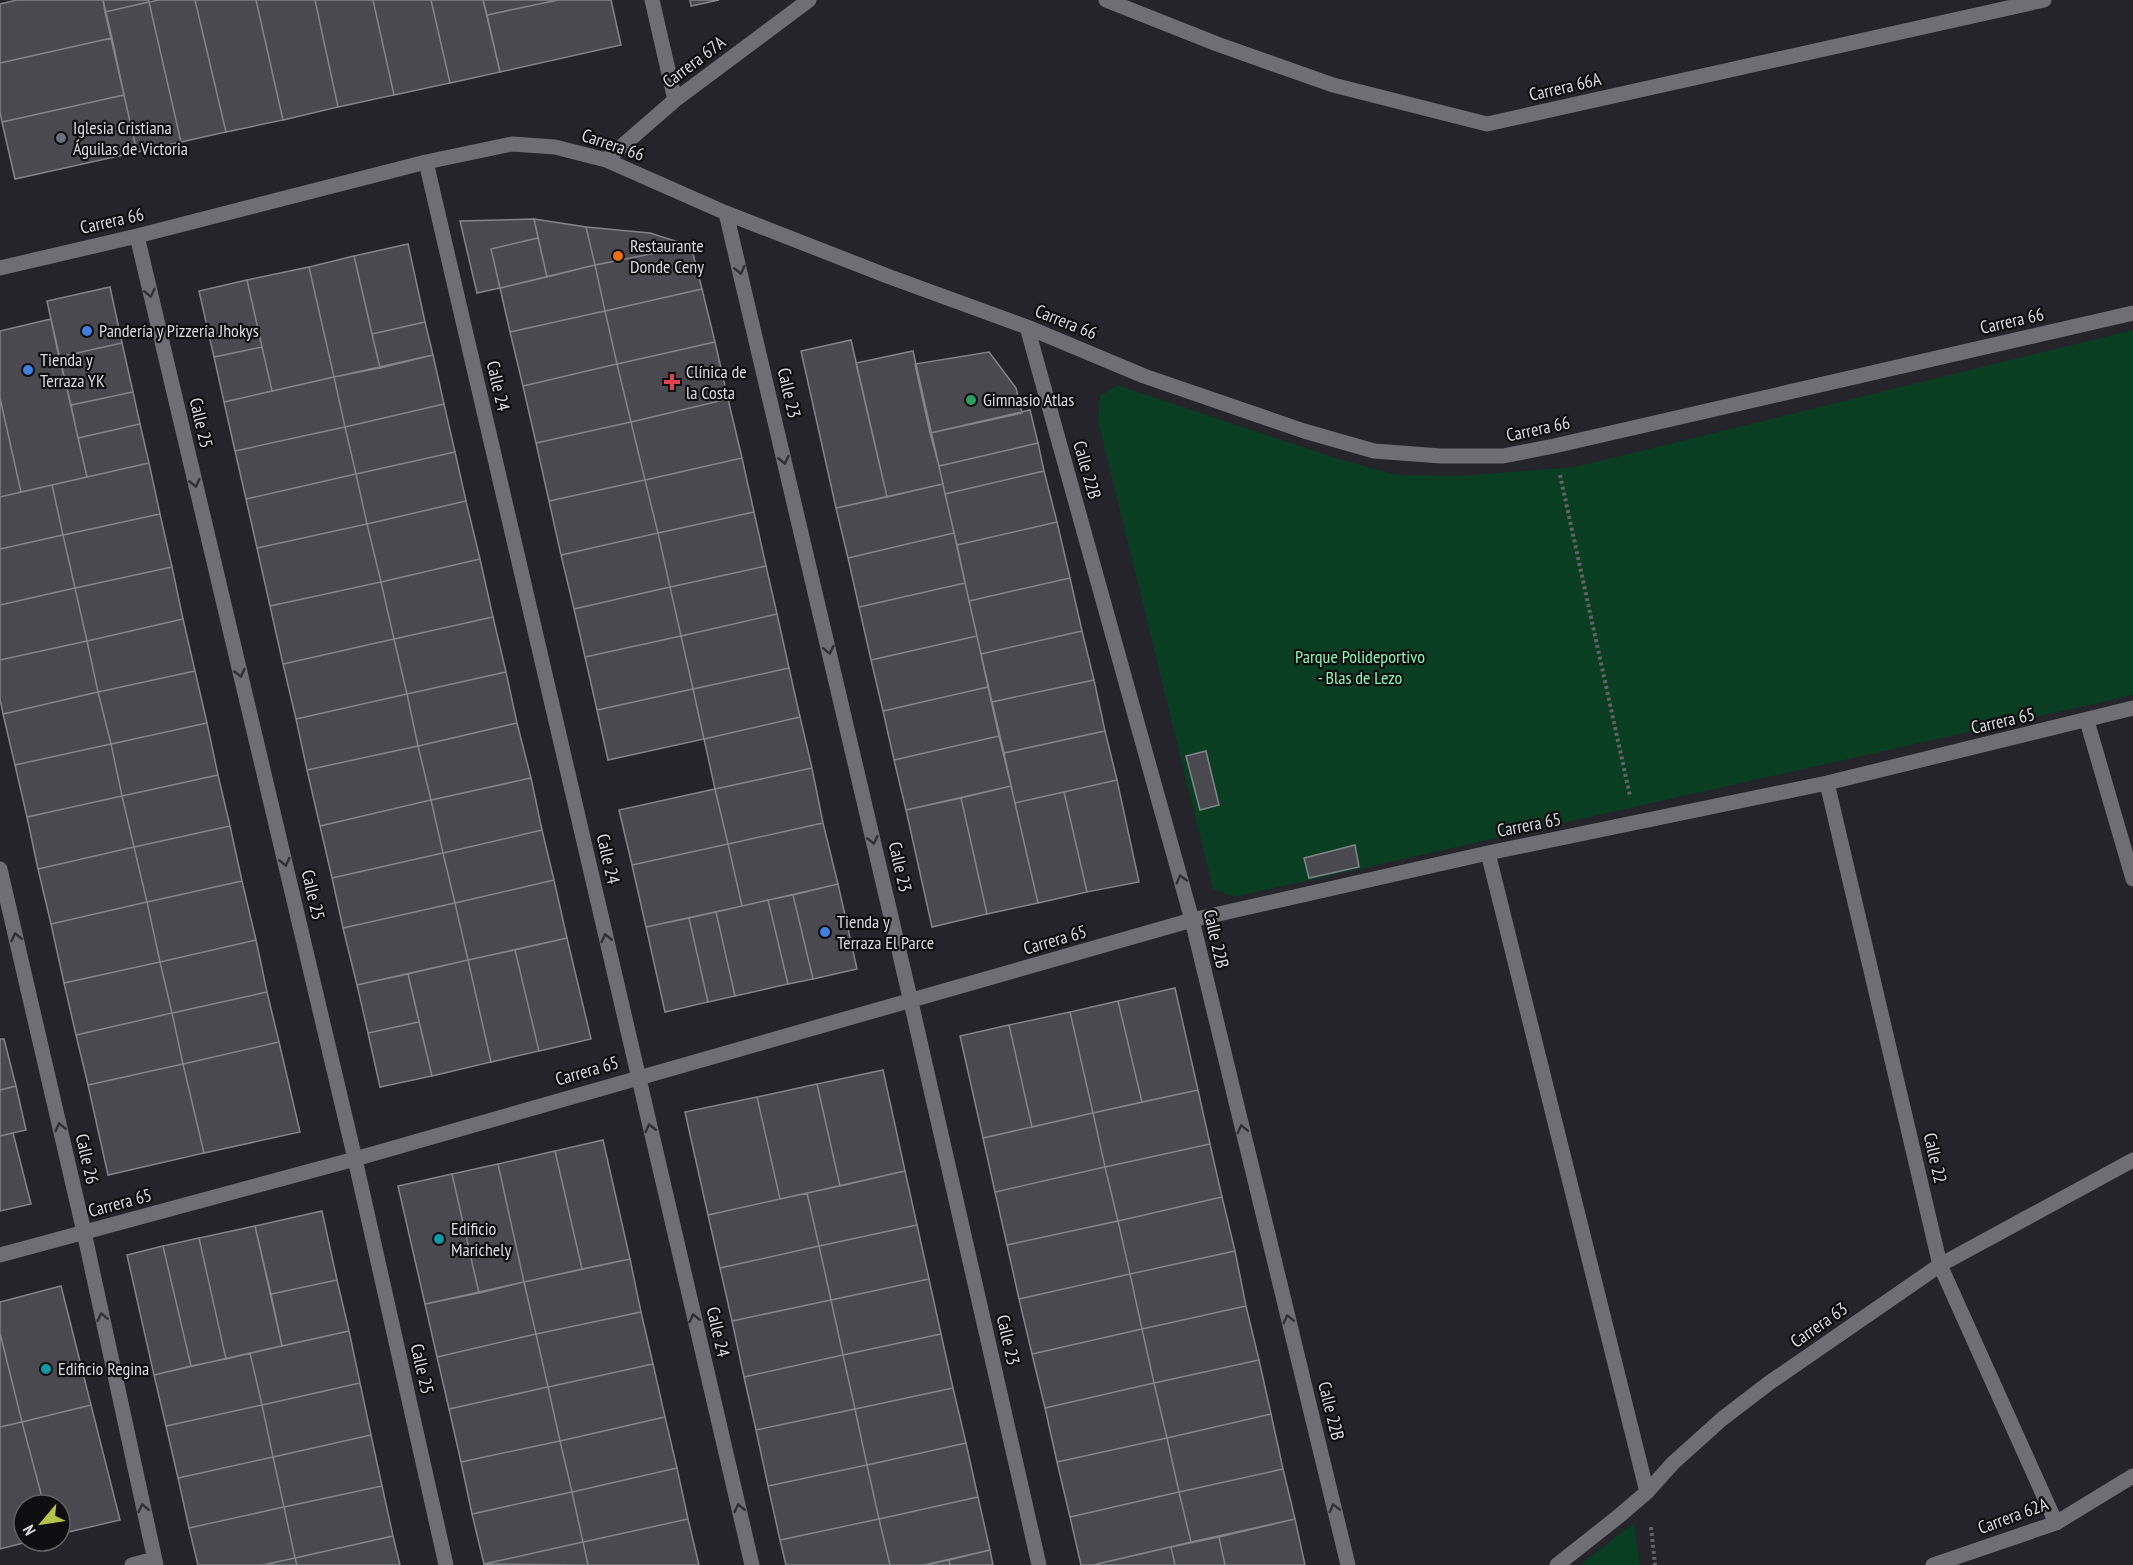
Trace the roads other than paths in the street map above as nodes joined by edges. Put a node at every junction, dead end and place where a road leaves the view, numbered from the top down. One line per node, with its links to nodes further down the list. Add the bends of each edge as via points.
1 (652, 0): 5 (street)
2 (809, 0): 5 (street, Carrera 67A)
3 (1106, 0): 4 (street, Carrera 66A, via 1333,86 1487,124)
4 (2044, 0)
5 (675, 99): 6 (street, Carrera 67A)
6 (606, 160): 7 (street, Carrera 66, via 555,147 512,144); 8 (street, Carrera 66)
7 (426, 162): 9 (street, Carrera 66); 22 (street, Calle 24, one-way to 7)
8 (726, 213): 12 (street, Carrera 66); 21 (street, Calle 23, one-way to 21)
9 (137, 236): 10 (street, Carrera 66); 23 (street, Calle 25, one-way to 23)
10 (0, 268)
11 (2133, 313): 12 (street, Carrera 66, via 1503,456 1374,451 1144,376)
12 (1027, 327): 20 (street, Calle 22B, one-way to 12)
13 (2133, 708): 14 (street, Carrera 65)
14 (2087, 721): 15 (street, Carrera 65); 18 (street)
15 (1827, 783): 16 (street, Carrera 65); 27 (street, Calle 22)
16 (1488, 853): 20 (street, Carrera 65); 29 (street)
17 (0, 869): 19 (street, Calle 26)
18 (2133, 879)
19 (5, 915): 25 (street, Calle 26, one-way to 19)
20 (1192, 920): 21 (street, Carrera 65); 36 (street, Calle 22B, one-way to 20)
21 (911, 1002): 22 (street, Carrera 65); 35 (street, Calle 23)
22 (638, 1077): 23 (street, Carrera 65); 34 (street, Calle 24, one-way to 22)
23 (355, 1159): 25 (street, Carrera 65); 33 (street, Calle 25)
24 (2133, 1160): 27 (street, Carrera 63)
25 (84, 1232): 26 (street, Carrera 65); 31 (street, Calle 26, one-way to 25)
26 (0, 1255)
27 (1940, 1265): 29 (street, Carrera 63, via 1768,1383 1673,1463); 30 (street, Calle 22)
28 (2133, 1476): 30 (street, Carrera 62A)
29 (1647, 1492): 37 (street, Carrera 63)
30 (2056, 1523): 38 (street, Carrera 62A)
31 (155, 1562): 32 (street)
32 (132, 1565)
33 (446, 1565)
34 (752, 1565)
35 (1038, 1565)
36 (1348, 1565)
37 (1557, 1565)
38 (1933, 1565)

